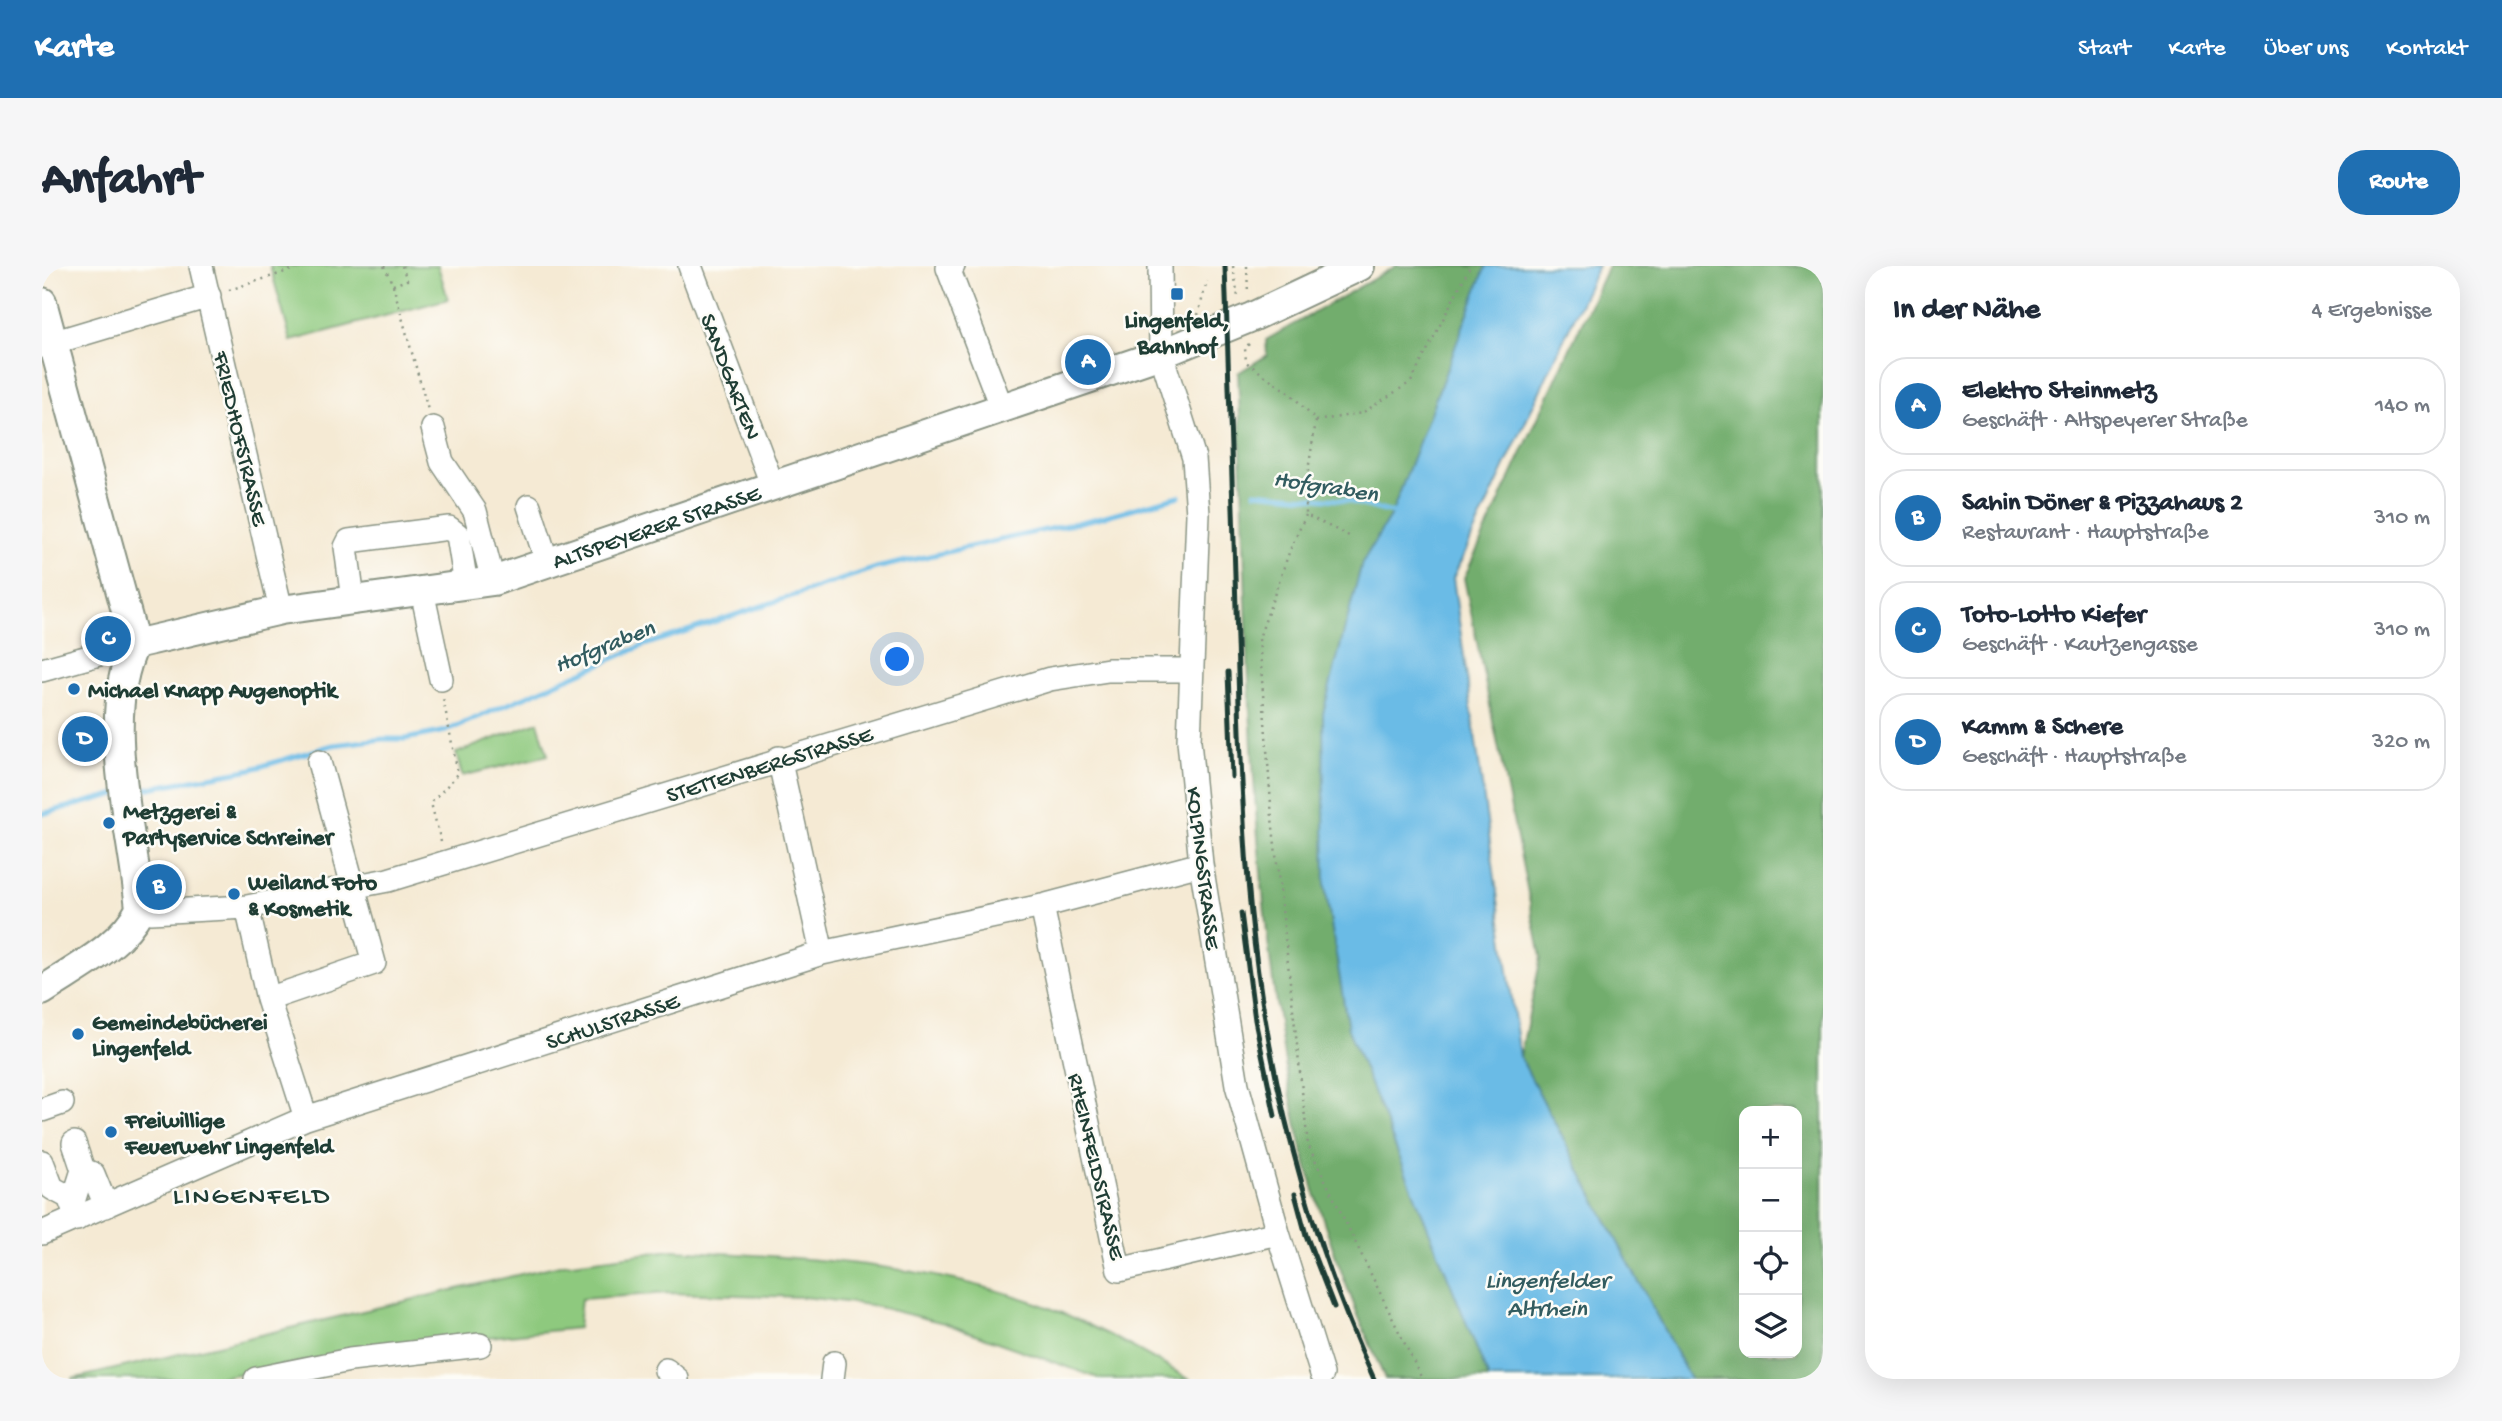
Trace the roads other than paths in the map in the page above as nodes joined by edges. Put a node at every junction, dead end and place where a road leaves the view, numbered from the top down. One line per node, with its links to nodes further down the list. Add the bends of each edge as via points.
1 (201, 266): 6 (street, FRIEDHOFSTRASSE)
2 (690, 266): 12 (street, SANDGARTEN)
3 (953, 266): 10 (street, via 948,268)
4 (1160, 266): 9 (street, KOLPINGSTRASSE)
5 (1360, 266): 9 (main road, ALTSPEYERER STRASSE)
6 (209, 296): 8 (street); 18 (street, FRIEDHOFSTRASSE)
7 (42, 302): 8 (main road)
8 (48, 344): 19 (main road)
9 (1161, 354): 10 (main road, ALTSPEYERER STRASSE); 21 (street, KOLPINGSTRASSE, via 1194,458 1198,514)
10 (1002, 409): 12 (main road, ALTSPEYERER STRASSE)
11 (433, 428): 15 (street, via 442,462 475,511)
12 (774, 486): 14 (main road, ALTSPEYERER STRASSE)
13 (529, 506): 14 (street)
14 (547, 562): 15 (main road, ALTSPEYERER STRASSE)
15 (480, 583): 16 (main road, ALTSPEYERER STRASSE); 17 (street, via 458,535 449,528 349,541)
16 (422, 591): 17 (main road, ALTSPEYERER STRASSE); 22 (street)
17 (353, 600): 18 (main road, ALTSPEYERER STRASSE)
18 (281, 610): 19 (main road, ALTSPEYERER STRASSE)
19 (135, 644): 20 (street); 29 (main road, via 121,682 126,792)
20 (42, 670)
21 (1192, 670): 23 (street, STETTENBERGSTRASSE, via 1108,670 1049,678); 25 (street, KOLPINGSTRASSE, via 1189,741)
22 (441, 678)
23 (779, 758): 26 (street, STETTENBERGSTRASSE); 30 (street)
24 (319, 762): 26 (street)
25 (1201, 864): 27 (street, SCHULSTRASSE); 40 (street, KOLPINGSTRASSE, via 1237,1085)
26 (352, 888): 28 (street, STETTENBERGSTRASSE); 32 (street, via 374,963)
27 (1042, 905): 30 (street, SCHULSTRASSE); 40 (street, RHEINFELDSTRASSE, via 1119,1270)
28 (247, 908): 29 (street, STETTENBERGSTRASSE); 32 (street)
29 (140, 909): 31 (main road, via 133,925 116,941)
30 (822, 953): 33 (street, SCHULSTRASSE)
31 (42, 991)
32 (268, 999): 33 (street)
33 (306, 1118): 37 (street, SCHULSTRASSE)
34 (74, 1143): 36 (street)
35 (42, 1163): 38 (street, via 52,1188 69,1197)
36 (83, 1170): 37 (street, via 93,1174); 38 (street)
37 (106, 1206): 38 (street, SCHULSTRASSE)
38 (74, 1212): 39 (street, SCHULSTRASSE)
39 (42, 1233)
40 (1278, 1233): 42 (street, KOLPINGSTRASSE)
41 (480, 1345): 43 (street, via 350,1360)
42 (1322, 1374)
43 (258, 1379)

